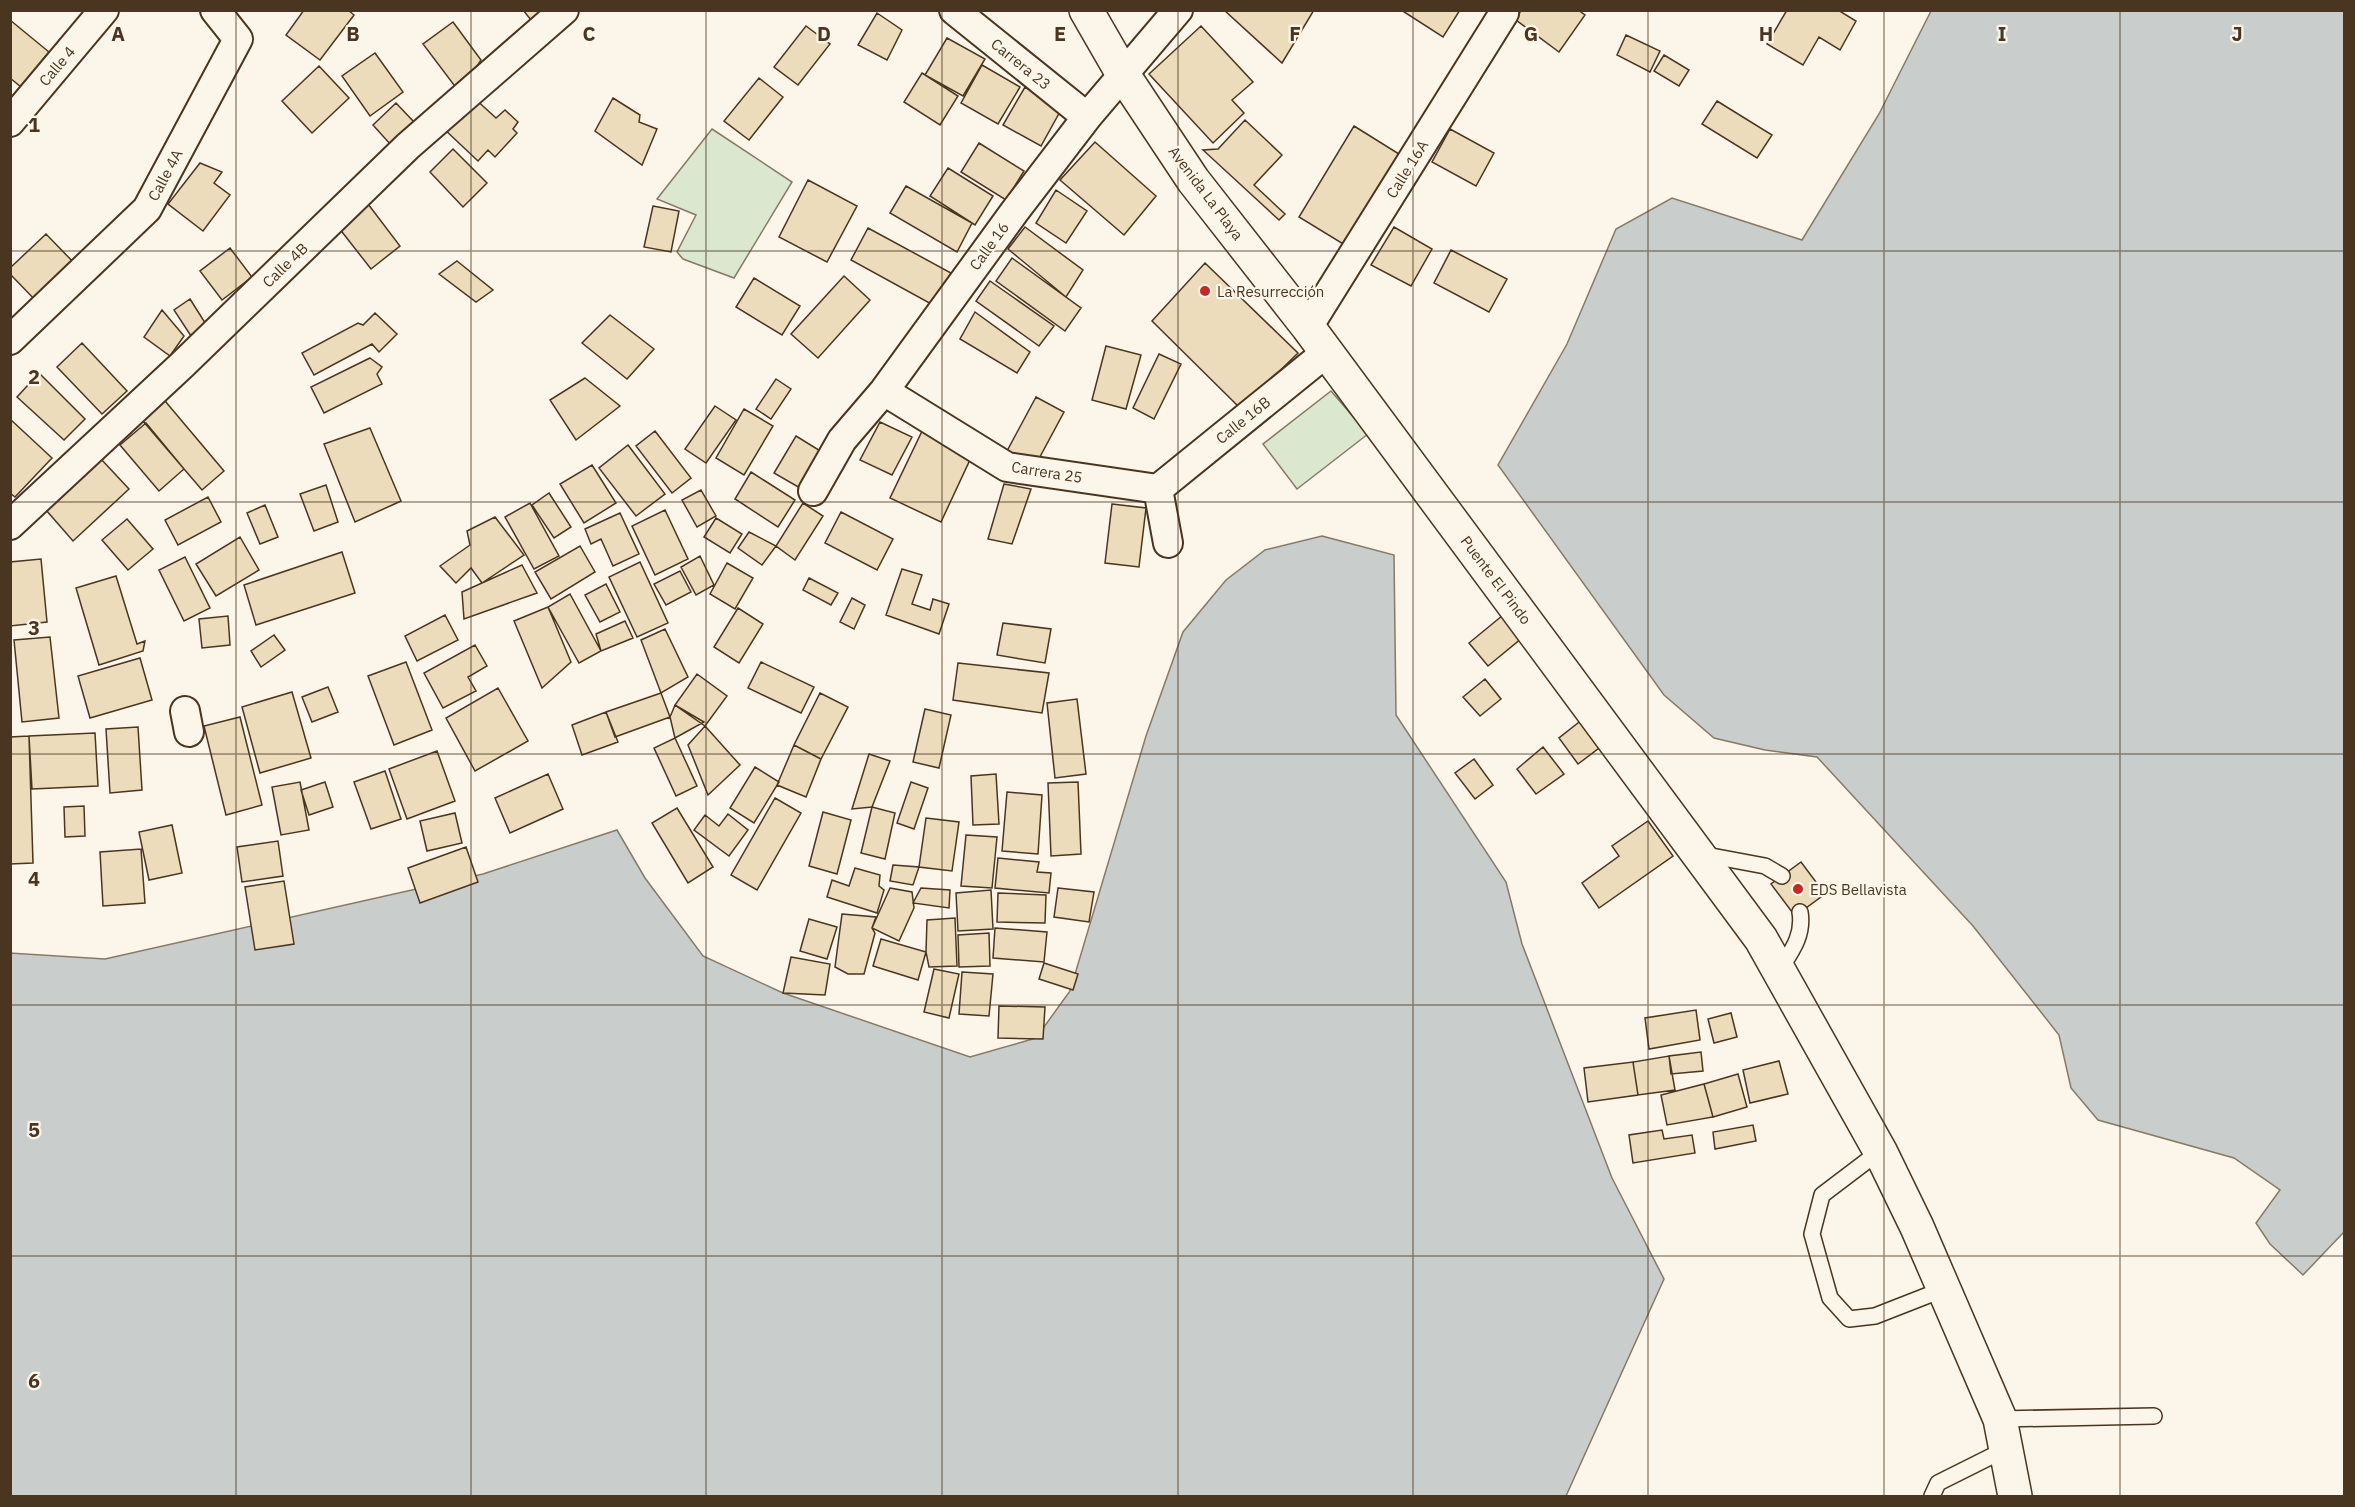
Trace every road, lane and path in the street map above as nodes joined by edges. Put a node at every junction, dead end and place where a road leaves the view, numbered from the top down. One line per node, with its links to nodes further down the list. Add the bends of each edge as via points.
1 (104, 10): 10 (street, Calle 4)
2 (214, 10): 11 (street, Calle 4A, via 238,39 147,210)
3 (564, 10): 16 (street, Calle 4B, via 408,146)
4 (954, 10): 9 (street, Carrera 23)
5 (1086, 10): 8 (main road, Avenida La Playa)
6 (1178, 10): 8 (street, Calle 16)
7 (1504, 12): 12 (street, Calle 16A)
8 (1124, 76): 9 (street, Calle 16); 12 (main road, Avenida La Playa, via 1193,180)
9 (1087, 117): 13 (street, Calle 16)
10 (10, 122)
11 (10, 340)
12 (1324, 349): 14 (street, Calle 16B); 18 (main road, Puente El Pindo)
13 (884, 391): 14 (street, Carrera 25, via 1007,467); 15 (street, Calle 16, via 842,440)
14 (1158, 489): 17 (street)
15 (813, 491)
16 (10, 525)
17 (1168, 543)
18 (1699, 854): 19 (lane, via 1765,866); 21 (main road, Puente El Pindo, via 1761,939)
19 (1782, 876)
20 (1800, 912): 21 (lane, via 1802,926)
21 (1779, 971): 22 (main road, Puente El Pindo)
22 (1880, 1151): 23 (main road, Puente El Pindo); 23 (lane, via 1822,1195 1812,1234 1830,1298 1849,1319 1875,1316)
23 (1944, 1289): 25 (main road, Puente El Pindo)
24 (2154, 1416): 25 (lane)
25 (2003, 1434): 26 (lane, via 1938,1483); 27 (main road, Puente El Pindo)
26 (1932, 1497)
27 (2015, 1497)

